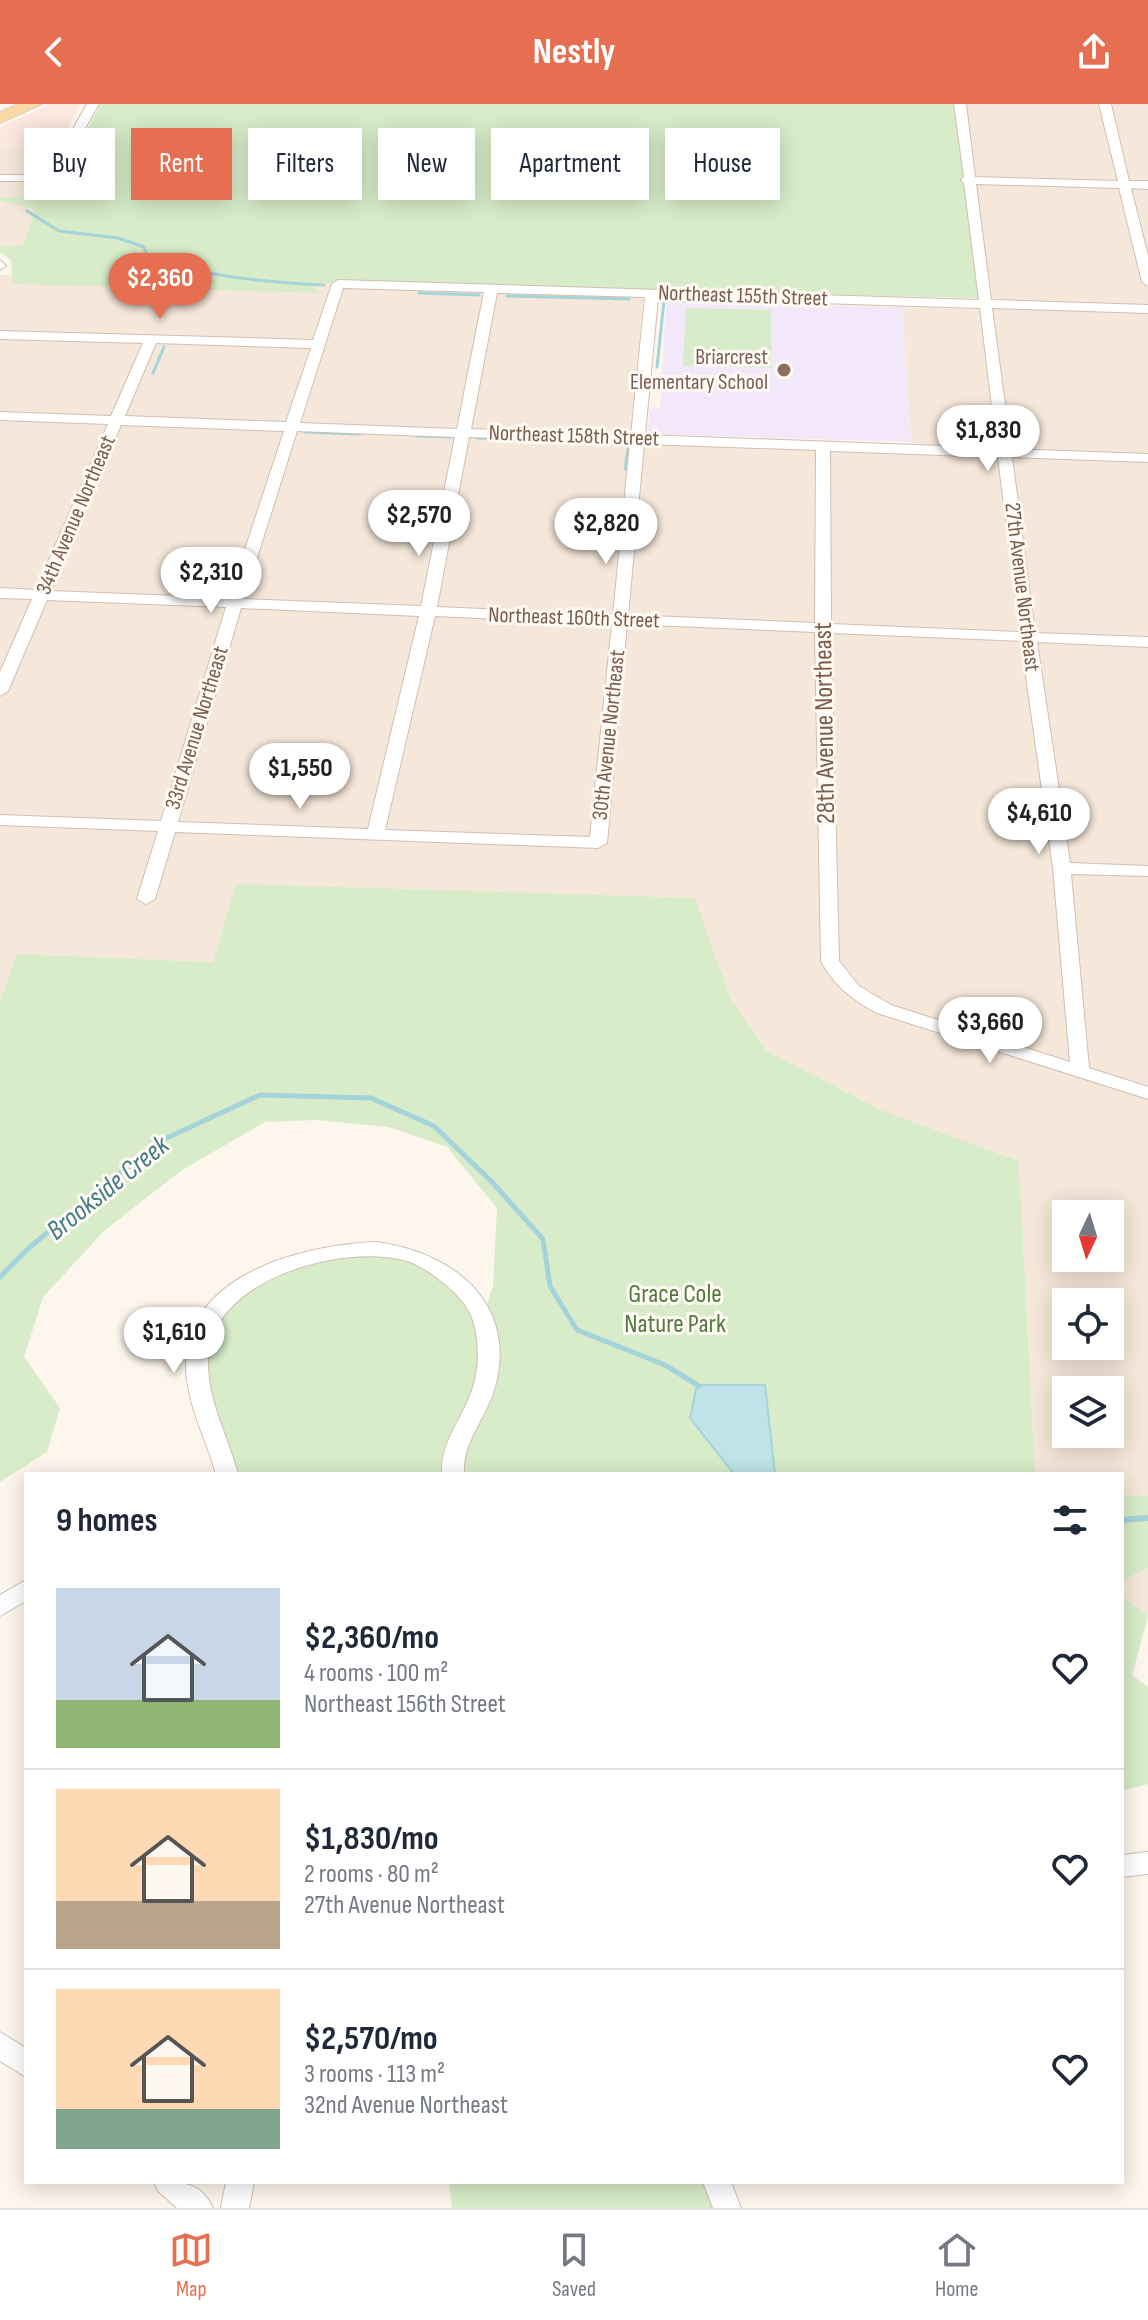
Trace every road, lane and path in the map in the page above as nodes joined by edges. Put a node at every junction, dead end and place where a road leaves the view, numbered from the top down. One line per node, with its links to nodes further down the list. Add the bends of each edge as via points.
1 (14, 104): 6 (main road)
2 (33, 104): 7 (main road)
3 (93, 104): 8 (street, via 51,179)
4 (960, 104): 9 (street, 27th Avenue Northeast)
5 (1105, 104): 10 (street)
6 (0, 110)
7 (0, 118)
8 (0, 178)
9 (967, 180): 10 (street); 16 (street, 27th Avenue Northeast)
10 (1125, 184): 11 (street); 12 (street)
11 (1148, 185)
12 (1148, 282)
13 (338, 284): 14 (street, Northeast 155th Street); 20 (street, 33rd Avenue Northeast)
14 (491, 289): 15 (street, Northeast 155th Street); 24 (street)
15 (652, 293): 16 (street, Northeast 155th Street); 25 (street, 30th Avenue Northeast)
16 (986, 303): 17 (street, Northeast 155th Street); 27 (street, 27th Avenue Northeast)
17 (1148, 309)
18 (0, 335): 19 (street)
19 (151, 339): 20 (street); 22 (street, 34th Avenue Northeast)
20 (319, 344): 23 (street, 33rd Avenue Northeast)
21 (0, 416): 22 (street, Northeast 158th Street)
22 (115, 420): 23 (street, Northeast 158th Street); 30 (street, 34th Avenue Northeast)
23 (293, 425): 24 (street, Northeast 158th Street); 31 (street, 33rd Avenue Northeast)
24 (463, 432): 25 (street, Northeast 158th Street); 32 (street)
25 (638, 438): 26 (street, Northeast 158th Street); 33 (street, 30th Avenue Northeast)
26 (823, 445): 27 (street, Northeast 158th Street); 34 (street, 28th Avenue Northeast)
27 (1005, 452): 28 (street, Northeast 158th Street); 35 (street, 27th Avenue Northeast)
28 (1148, 458)
29 (0, 593): 30 (street, Northeast 160th Street)
30 (42, 595): 31 (street, Northeast 160th Street); 37 (street, 34th Avenue Northeast)
31 (235, 603): 32 (street, Northeast 160th Street); 39 (street, 33rd Avenue Northeast)
32 (428, 612): 33 (street, Northeast 160th Street); 40 (street)
33 (620, 620): 34 (street, Northeast 160th Street); 40 (street, 30th Avenue Northeast, via 598,843)
34 (823, 628): 35 (street, Northeast 160th Street); 44 (street, 28th Avenue Northeast, via 830,961 838,978 884,1009)
35 (1028, 637): 36 (street, Northeast 160th Street); 41 (street, 27th Avenue Northeast)
36 (1148, 642)
37 (0, 691)
38 (0, 820): 39 (street)
39 (168, 826): 40 (street); 43 (street, 33rd Avenue Northeast)
40 (375, 834)
41 (1062, 868): 42 (street); 44 (street, 27th Avenue Northeast)
42 (1148, 871)
43 (146, 899)
44 (1080, 1071): 45 (street)
45 (1148, 1093)
46 (226, 1472): 47 (street, via 196,1379 202,1333 230,1292 264,1274 344,1249 402,1252 454,1277 483,1317 488,1346 483,1392 450,1460)
47 (453, 1472)
48 (24, 1590): 49 (street)
49 (0, 1607)
50 (1148, 1863): 51 (street)
51 (1124, 1866)
52 (0, 2044): 53 (street)
53 (24, 2063)
54 (170, 2184): 57 (street)
55 (240, 2184): 58 (street)
56 (718, 2184): 59 (street)
57 (199, 2208)
58 (235, 2208)
59 (727, 2208)

